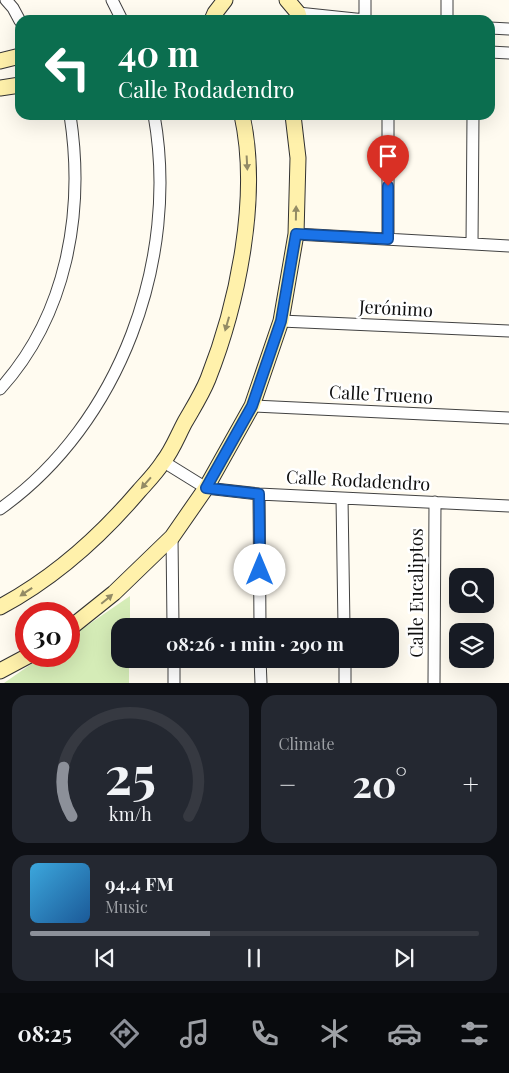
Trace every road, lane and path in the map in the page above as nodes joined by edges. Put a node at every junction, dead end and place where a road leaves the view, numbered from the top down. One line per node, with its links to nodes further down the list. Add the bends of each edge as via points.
1 (6, 0): 8 (street)
2 (112, 0): 9 (street)
3 (225, 0): 7 (street)
4 (287, 0): 10 (street)
5 (365, 0): 11 (street)
6 (447, 0): 12 (street)
7 (212, 11)
8 (17, 15)
9 (120, 15)
10 (298, 15)
11 (365, 15)
12 (447, 15)
13 (495, 28): 14 (street)
14 (509, 29)
15 (495, 52): 16 (street)
16 (509, 53)
17 (15, 57): 18 (street)
18 (0, 61)
19 (15, 86): 20 (street)
20 (0, 88)
21 (71, 120): 33 (street, via 75,212 69,253 58,291 32,347)
22 (155, 120): 42 (street, via 160,174 158,228 138,318 118,367 90,416 43,473)
23 (243, 120): 36 (street, one-way to 36, via 248,178 246,225 238,280 227,325 207,381)
24 (294, 120): 27 (street, one-way to 24, via 298,158)
25 (388, 120): 28 (street)
26 (473, 120): 29 (street)
27 (296, 234): 28 (street); 31 (street)
28 (388, 239): 29 (street)
29 (472, 244): 30 (street)
30 (509, 246)
31 (281, 321): 32 (street, Jerónimo); 34 (street)
32 (509, 331)
33 (0, 389)
34 (252, 406): 35 (street, Calle Trueno); 37 (street)
35 (509, 418)
36 (164, 462): 37 (street); 44 (street, one-way to 44, via 112,522 70,561 23,595)
37 (206, 488): 38 (street, Calle Rodadendro); 43 (street)
38 (259, 494): 39 (street, Calle Rodadendro); 46 (street)
39 (342, 498): 40 (street, Calle Rodadendro); 47 (street)
40 (435, 502): 41 (street, Calle Rodadendro); 57 (street, Calle Eucaliptos)
41 (509, 506)
42 (0, 509)
43 (172, 537): 45 (street); 48 (street, one-way to 43)
44 (0, 607)
45 (174, 618)
46 (260, 618)
47 (344, 618)
48 (80, 621)
49 (15, 663): 53 (street)
50 (174, 668): 54 (street)
51 (260, 668): 55 (street)
52 (345, 668): 56 (street)
53 (0, 672)
54 (174, 683)
55 (261, 683)
56 (345, 683)
57 (434, 683)

